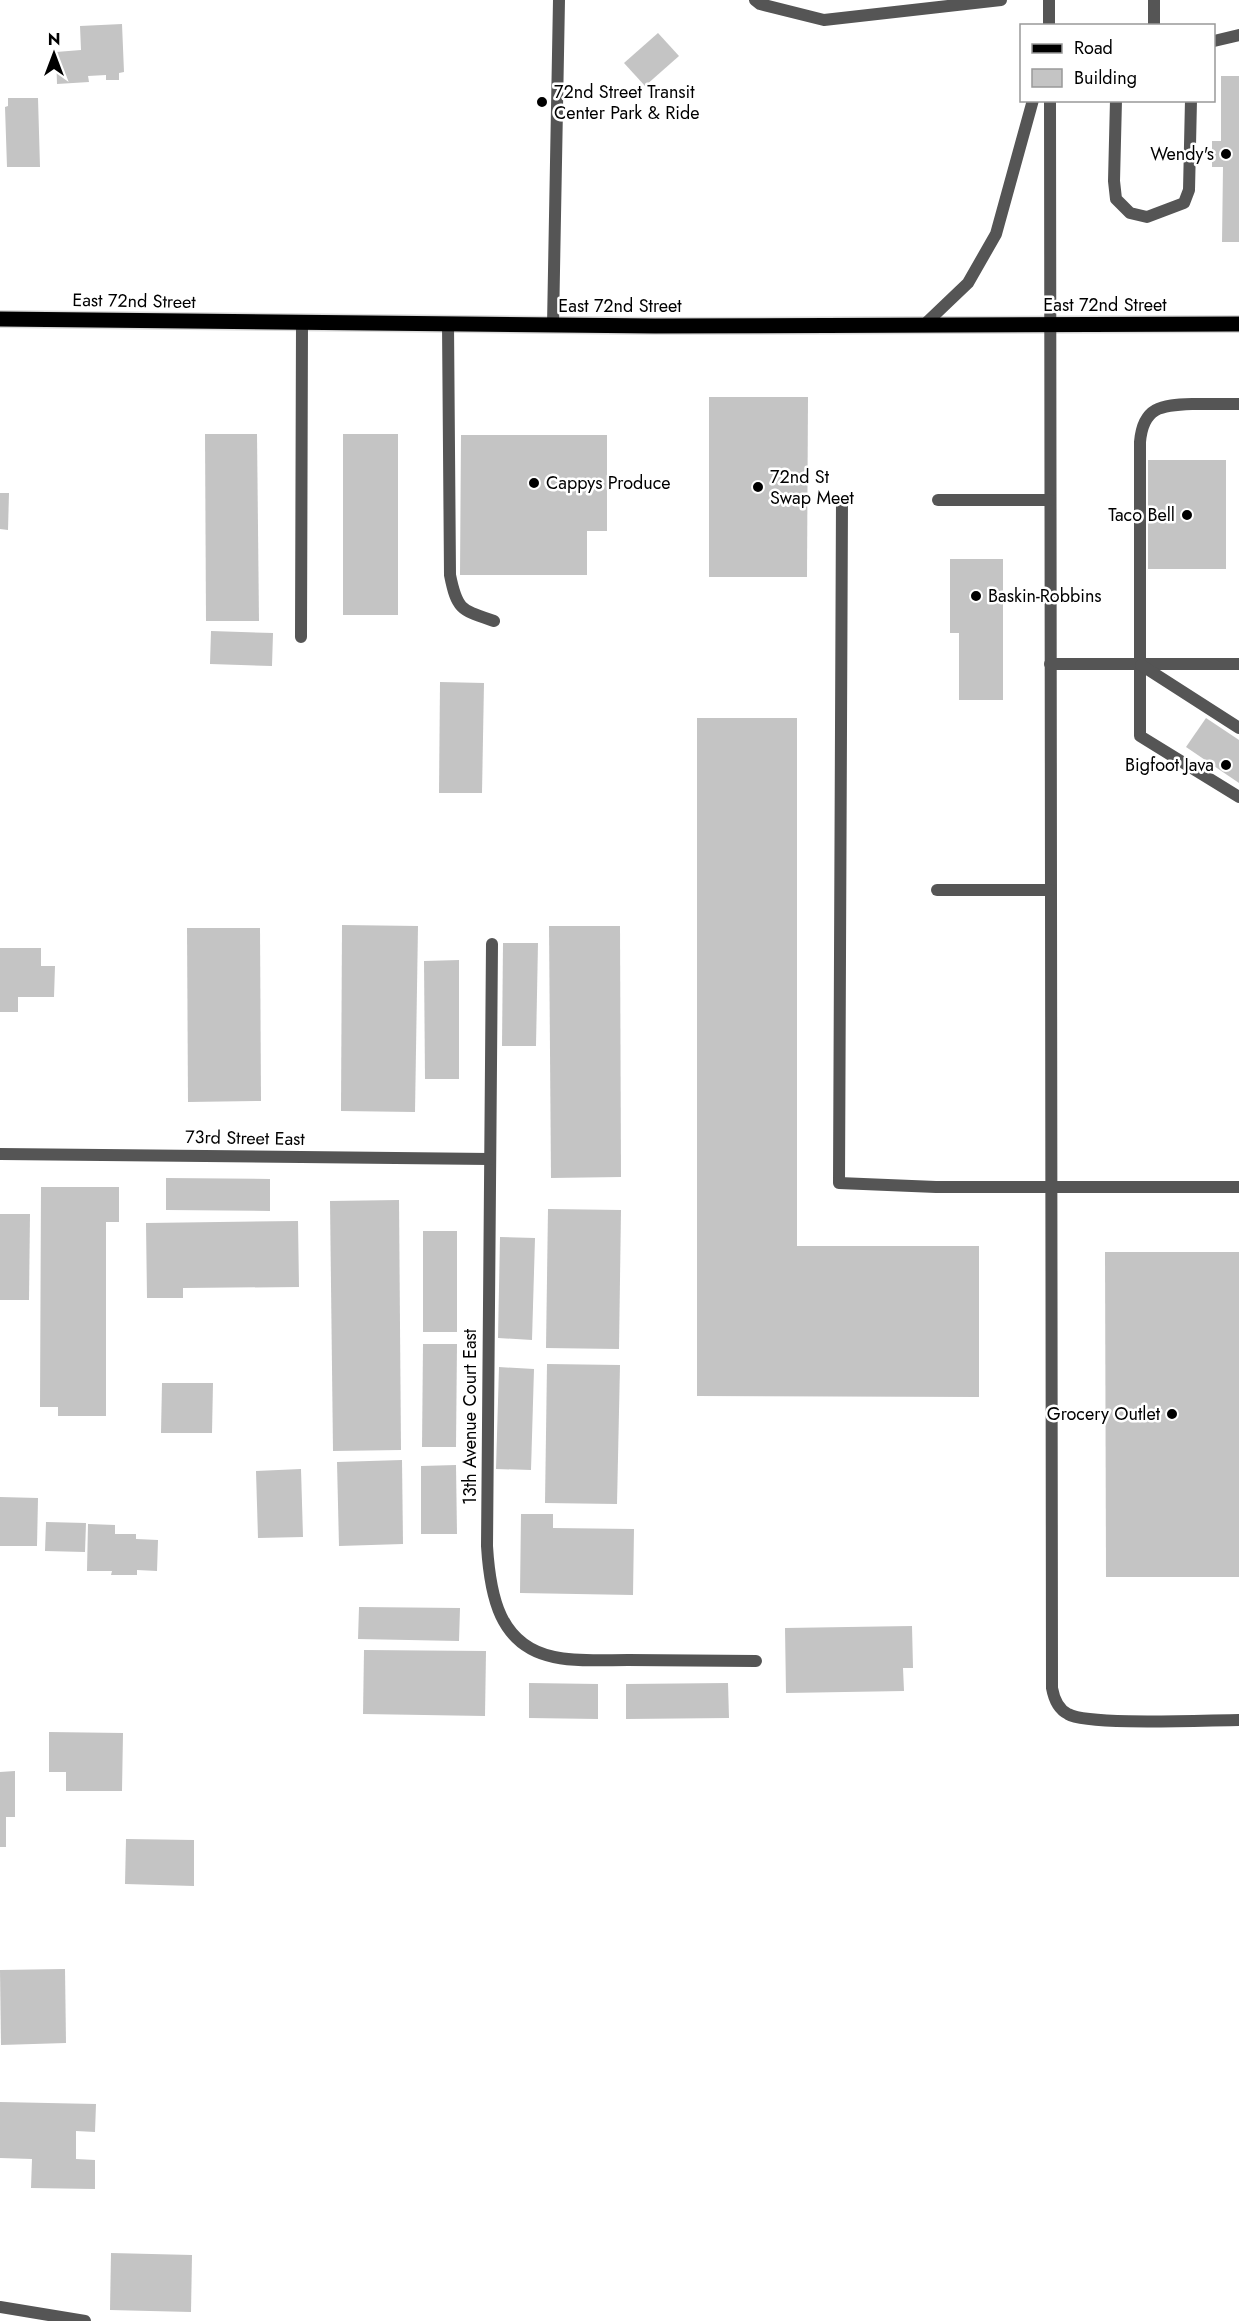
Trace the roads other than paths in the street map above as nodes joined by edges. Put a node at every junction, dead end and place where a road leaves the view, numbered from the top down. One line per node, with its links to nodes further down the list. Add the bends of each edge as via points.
1 (559, 0): 19 (street)
2 (755, 0): 3 (street, via 824,20)
3 (1001, 0)
4 (1049, 0): 6 (street)
5 (1154, 0): 7 (street)
6 (1049, 24)
7 (1154, 24)
8 (1239, 34): 9 (street)
9 (1215, 41)
10 (1032, 102): 20 (street, via 996,234 968,283)
11 (1050, 102): 17 (street)
12 (1116, 102): 13 (street, via 1116,199 1130,213 1147,217 1184,203 1189,190)
13 (1191, 102)
14 (0, 319): 15 (main road, East 72nd Street)
15 (302, 323): 16 (main road, East 72nd Street); 26 (street)
16 (448, 324): 19 (main road, East 72nd Street); 25 (street, via 450,575 455,599 468,613)
17 (1050, 324): 18 (main road, East 72nd Street); 20 (main road, East 72nd Street); 24 (street)
18 (1239, 324)
19 (553, 325): 20 (main road, East 72nd Street)
20 (924, 325)
21 (1239, 404): 28 (street, via 1166,405 1146,417 1142,426)
22 (842, 500): 37 (street, via 839,1183)
23 (938, 500): 24 (street)
24 (1050, 500): 27 (street)
25 (494, 621)
26 (301, 637)
27 (1050, 664): 28 (street); 33 (street)
28 (1140, 664): 29 (street); 30 (street); 31 (street, via 1140,736)
29 (1239, 664)
30 (1239, 728)
31 (1239, 797)
32 (937, 890): 33 (street)
33 (1050, 890): 37 (street)
34 (492, 944): 36 (street, 13th Avenue Court East)
35 (0, 1154): 36 (street, 73rd Street East)
36 (490, 1159): 39 (street, 13th Avenue Court East, via 487,1546 494,1599 505,1625 528,1647 554,1657)
37 (1050, 1187): 38 (street); 40 (street, via 1053,1697 1064,1712 1080,1718)
38 (1239, 1187)
39 (756, 1661)
40 (1239, 1720)
41 (0, 2307): 42 (street)
42 (85, 2321)

